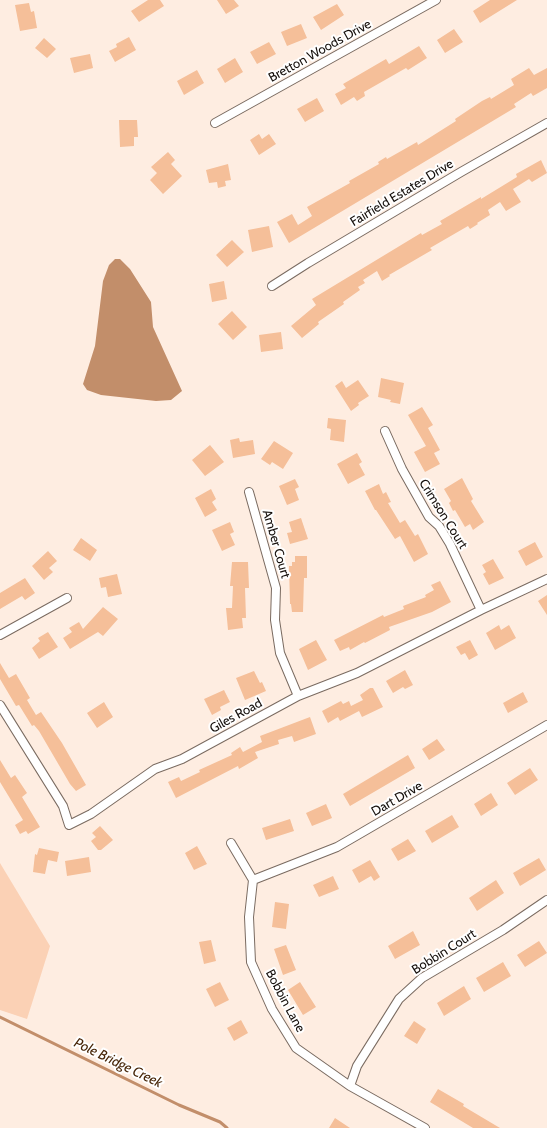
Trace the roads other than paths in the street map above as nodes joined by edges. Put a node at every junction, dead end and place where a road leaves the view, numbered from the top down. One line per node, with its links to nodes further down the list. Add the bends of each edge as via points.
1 (436, 0): 2 (street, Bretton Woods Drive)
2 (215, 123)
3 (547, 123): 4 (street, Fairfield Estates Drive)
4 (272, 286)
5 (385, 431): 9 (street, Crimson Court, via 428,517 438,526 450,544)
6 (249, 492): 11 (street, Amber Court, via 276,588 275,620 280,653)
7 (547, 579): 9 (street, Giles Road)
8 (67, 598): 10 (street)
9 (481, 610): 11 (street, Giles Road, via 358,673)
10 (0, 635)
11 (298, 696): 12 (street, Giles Road, via 182,759 156,769 91,814 69,825 63,806)
12 (0, 705)
13 (547, 725): 15 (street, Dart Drive, via 337,847)
14 (232, 843): 15 (street)
15 (253, 880): 17 (street, Bobbin Lane, via 249,917 251,962 272,1009 296,1048)
16 (547, 900): 17 (street, Bobbin Court, via 503,930 422,978 399,999 357,1066)
17 (350, 1086): 18 (street, Bobbin Lane)
18 (425, 1128)

